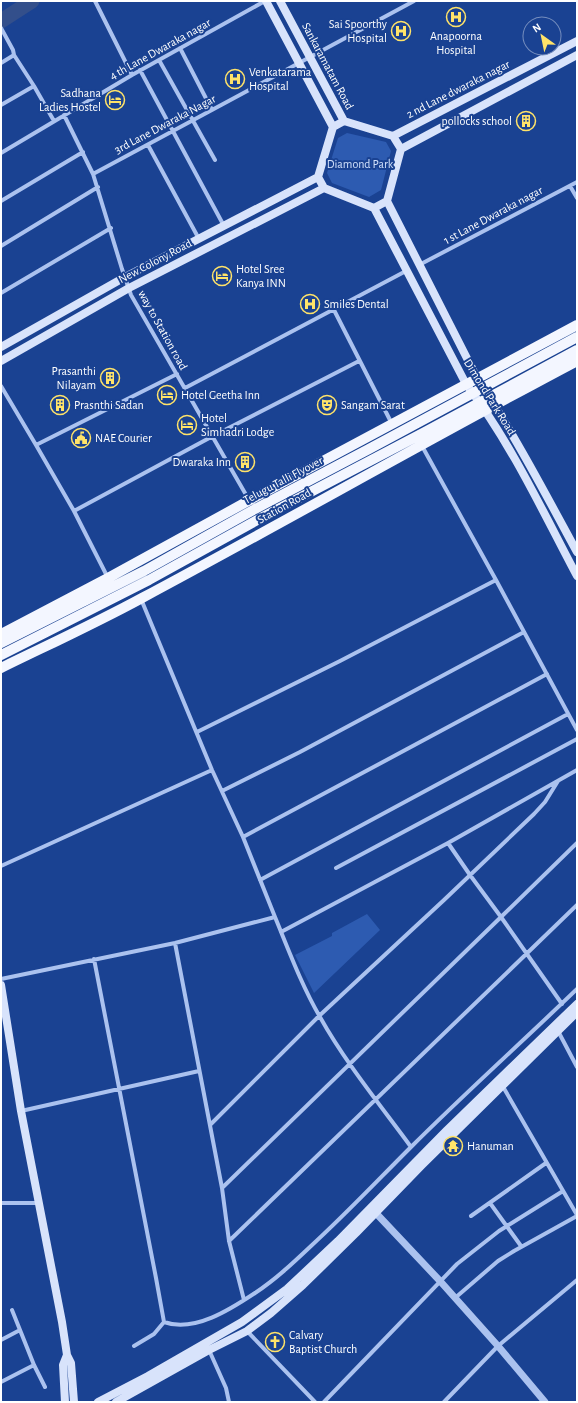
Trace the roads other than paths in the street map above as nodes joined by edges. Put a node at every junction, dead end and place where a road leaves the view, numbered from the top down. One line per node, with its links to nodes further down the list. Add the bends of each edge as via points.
1 (101, 1): 5 (street)
2 (265, 1): 8 (street, 4 th Lane Dwaraka nagar); 14 (main road, Sankaramatam Road)
3 (280, 1): 11 (main road, Sankaramatam Road)
4 (414, 1): 11 (street, 3rd Lane Dwaraka Nagar)
5 (96, 2): 16 (street)
6 (1, 28): 9 (street)
7 (577, 41): 26 (main road, 2 nd Lane dwaraka nagar)
8 (180, 48): 12 (street, 4 th Lane Dwaraka nagar); 19 (street)
9 (14, 55): 13 (street); 17 (street)
10 (577, 55): 28 (main road, 2 nd Lane dwaraka nagar)
11 (310, 58): 14 (street, 3rd Lane Dwaraka Nagar); 23 (main road, Sankaramatam Road)
12 (159, 60): 15 (street, 4 th Lane Dwaraka nagar); 22 (street)
13 (1, 63)
14 (298, 64): 19 (street, 3rd Lane Dwaraka Nagar); 24 (main road, Sankaramatam Road)
15 (140, 70): 16 (street, 4 th Lane Dwaraka nagar); 25 (street)
16 (132, 75): 20 (street, 4 th Lane Dwaraka nagar)
17 (34, 86): 18 (street); 21 (street)
18 (1, 105)
19 (212, 110): 22 (street, 3rd Lane Dwaraka Nagar)
20 (64, 114): 21 (street, 4 th Lane Dwaraka nagar); 29 (street, way to Station road)
21 (54, 121): 30 (street, 4 th Lane Dwaraka nagar)
22 (193, 121): 25 (street, 3rd Lane Dwaraka Nagar); 31 (street)
23 (344, 121): 24 (main road); 26 (main road)
24 (332, 127): 33 (main road)
25 (172, 132): 27 (street, 3rd Lane Dwaraka Nagar); 42 (street)
26 (393, 136): 28 (main road)
27 (148, 145): 32 (street, 3rd Lane Dwaraka Nagar); 44 (street)
28 (401, 149): 40 (main road)
29 (83, 152): 32 (street, way to Station road); 39 (street)
30 (1, 153)
31 (215, 160)
32 (93, 174): 36 (street, way to Station road)
33 (318, 177): 37 (main road); 42 (main road, New Colony Road)
34 (577, 182): 35 (street, 1 st Lane Dwaraka nagar)
35 (570, 186): 38 (street); 46 (street, 1 st Lane Dwaraka nagar)
36 (98, 187): 43 (street, way to Station road); 45 (street)
37 (324, 188): 41 (main road); 49 (main road, New Colony Road)
38 (577, 198)
39 (1, 201)
40 (387, 201): 41 (main road); 46 (main road, Dimond Park Road)
41 (374, 208): 47 (main road, Dimond Park Road)
42 (224, 226): 44 (main road, New Colony Road)
43 (111, 228): 48 (street, way to Station road); 50 (street)
44 (199, 239): 48 (main road, New Colony Road)
45 (1, 246)
46 (419, 265): 60 (main road, Dimond Park Road)
47 (406, 271): 51 (street); 61 (main road, Dimond Park Road)
48 (125, 277): 49 (street, way to Station road); 54 (main road, New Colony Road)
49 (129, 288): 56 (main road, New Colony Road); 59 (street, way to Station road)
50 (1, 293)
51 (334, 310): 57 (street); 63 (street)
52 (577, 325): 60 (main road)
53 (577, 337): 79 (main road, Telugu Talli Flyover, via 144,571)
54 (1, 347)
55 (577, 350): 80 (main road, Telugu Talli Flyover, via 149,580)
56 (1, 361)
57 (359, 361): 66 (street); 67 (street)
58 (577, 361): 64 (main road, Station Road)
59 (177, 374): 63 (street, way to Station road); 68 (street)
60 (477, 378): 61 (main road); 64 (main road, Dimond Park Road)
61 (466, 384): 65 (main road, Dimond Park Road); 66 (main road)
62 (1, 386): 68 (street)
63 (185, 388): 67 (street, way to Station road)
64 (495, 404): 65 (main road, Station Road); 72 (main road, Dimond Park Road)
65 (485, 409): 69 (main road, Station Road); 73 (main road, Dimond Park Road)
66 (392, 425): 70 (main road)
67 (213, 436): 70 (street, way to Station road); 71 (street)
68 (36, 445): 71 (street)
69 (421, 446): 75 (street); 76 (main road, Station Road)
70 (250, 500): 74 (main road)
71 (74, 510): 74 (street)
72 (577, 552)
73 (577, 576)
74 (108, 578): 78 (main road)
75 (496, 580): 77 (street); 85 (street, via 327,668)
76 (141, 599): 81 (main road, Station Road); 85 (street)
77 (524, 632): 82 (street); 90 (street)
78 (1, 634)
79 (1, 643)
80 (1, 655)
81 (1, 668)
82 (547, 674): 83 (street); 91 (street)
83 (568, 714): 84 (street); 97 (street)
84 (577, 730)
85 (196, 732): 87 (street)
86 (577, 739): 95 (street)
87 (212, 770): 90 (street); 94 (street)
88 (577, 770): 89 (street)
89 (558, 781): 92 (street); 96 (street, via 534,814)
90 (222, 791): 91 (street)
91 (242, 837): 97 (street)
92 (448, 843): 96 (street); 101 (street)
93 (577, 843): 99 (street)
94 (1, 866)
95 (336, 868)
96 (470, 875): 99 (street); 111 (street)
97 (260, 880): 100 (street)
98 (577, 906): 103 (street)
99 (501, 917): 103 (street); 113 (street)
100 (275, 918): 101 (street); 102 (street)
101 (281, 932): 111 (street)
102 (175, 943): 104 (street); 115 (street)
103 (527, 952): 108 (street); 118 (street)
104 (94, 959): 105 (street); 117 (street)
105 (1, 980)
106 (1, 985): 119 (main road)
107 (577, 989): 108 (street)
108 (562, 1004): 121 (street)
109 (577, 1004): 128 (main road, via 435,1141)
110 (577, 1012): 112 (main road)
111 (319, 1016): 113 (street); 120 (street)
112 (558, 1031): 114 (street); 116 (main road)
113 (350, 1064): 118 (street); 123 (street)
114 (577, 1067)
115 (199, 1070): 117 (street); 120 (street)
116 (502, 1085): 122 (street); 128 (main road)
117 (119, 1089): 119 (street); 139 (street)
118 (376, 1099): 121 (street); 132 (street)
119 (21, 1112): 126 (main road)
120 (210, 1125): 123 (street)
121 (411, 1147): 137 (street, via 341,1219 286,1270)
122 (546, 1163): 124 (street); 127 (street)
123 (222, 1188): 132 (street)
124 (563, 1191): 130 (street); 131 (street)
125 (1, 1203): 126 (street)
126 (38, 1203): 146 (main road)
127 (490, 1203): 129 (street); 131 (street)
128 (373, 1211): 135 (street); 141 (main road, via 303,1285 267,1317); 152 (main road, via 287,1290 264,1307 205,1344)
129 (471, 1216)
130 (577, 1216): 133 (street)
131 (506, 1226): 133 (street); 135 (street, via 475,1249)
132 (229, 1241): 137 (street)
133 (521, 1246): 136 (street, via 498,1261)
134 (577, 1280): 144 (street)
135 (440, 1281): 136 (street); 156 (street)
136 (454, 1298): 144 (street)
137 (244, 1300): 139 (street, via 216,1316 187,1326)
138 (12, 1310): 140 (street)
139 (164, 1322): 143 (street, via 154,1334)
140 (20, 1330): 142 (street); 147 (street)
141 (246, 1331): 145 (main road); 155 (street)
142 (1, 1340)
143 (134, 1346)
144 (498, 1346): 157 (street); 158 (street)
145 (209, 1350): 153 (main road); 154 (street, via 226,1388)
146 (67, 1355): 150 (main road, via 62,1365); 151 (main road, via 71,1363)
147 (34, 1365): 148 (street); 149 (street)
148 (1, 1382)
149 (46, 1387)
150 (65, 1402)
151 (74, 1402)
152 (98, 1402)
153 (116, 1402)
154 (229, 1402)
155 (314, 1402)
156 (324, 1402)
157 (444, 1402)
158 (545, 1402)

